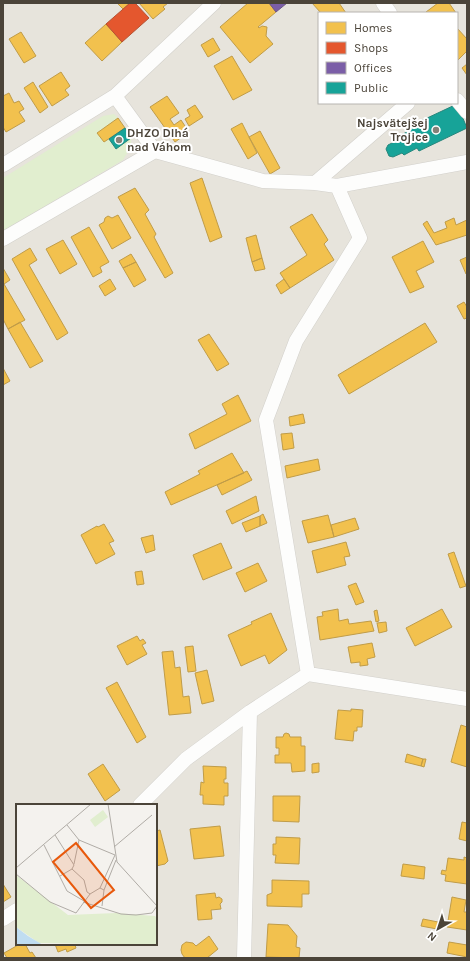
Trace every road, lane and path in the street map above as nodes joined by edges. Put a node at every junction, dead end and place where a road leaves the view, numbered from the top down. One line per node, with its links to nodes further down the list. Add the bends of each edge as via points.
1 (214, 3): 4 (street)
2 (383, 3): 3 (street)
3 (389, 12)
4 (115, 96): 8 (street); 10 (street)
5 (458, 101): 7 (street)
6 (407, 104): 11 (street)
7 (467, 112)
8 (155, 151): 11 (street, via 263,181); 13 (street)
9 (467, 162): 12 (street)
10 (3, 165)
11 (315, 183): 12 (street)
12 (337, 186): 14 (street, via 360,238 296,341 266,420)
13 (3, 239)
14 (308, 674): 15 (street); 16 (street)
15 (467, 699)
16 (250, 712): 17 (street, via 186,759); 20 (street)
17 (141, 804)
18 (16, 911): 19 (street)
19 (3, 919)
20 (244, 958)

